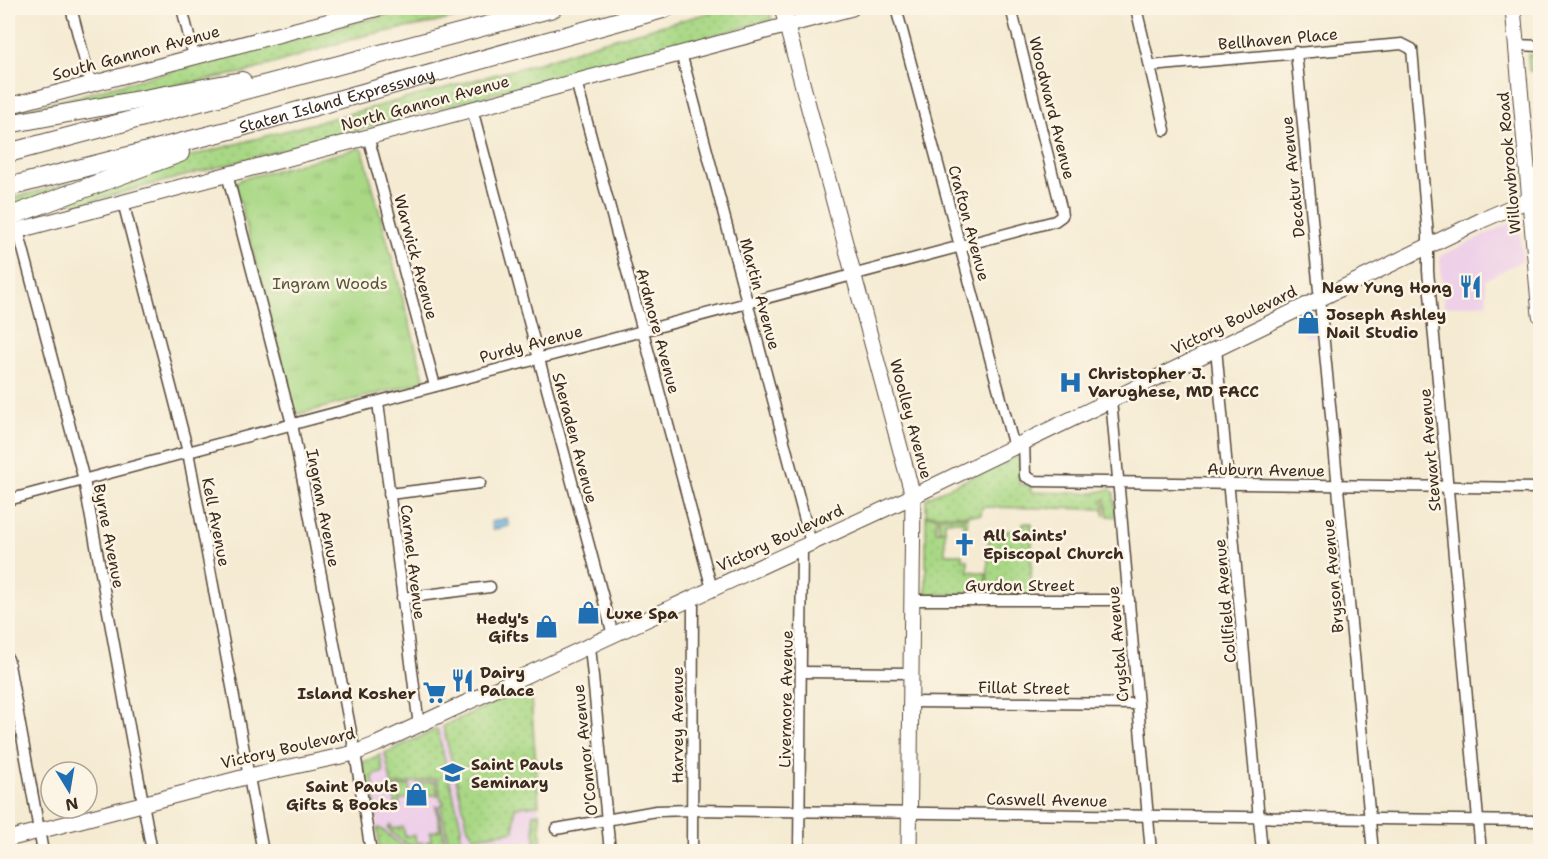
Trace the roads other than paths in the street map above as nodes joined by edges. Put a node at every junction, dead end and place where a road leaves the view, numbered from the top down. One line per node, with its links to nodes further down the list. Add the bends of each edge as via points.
1 (71, 8): 23 (street)
2 (182, 8): 19 (street)
3 (379, 8): 12 (main road, South Gannon Avenue)
4 (553, 8): 21 (highway, Staten Island Expressway)
5 (666, 8): 27 (highway, Staten Island Expressway)
6 (782, 8): 13 (main road, Woolley Avenue)
7 (852, 8): 13 (main road, North Gannon Avenue)
8 (896, 8): 38 (street, Crafton Avenue)
9 (1011, 8): 36 (street, Woodward Avenue)
10 (1136, 8): 20 (street)
11 (1513, 8): 15 (main road, Willowbrook Road)
12 (335, 13): 19 (main road, South Gannon Avenue)
13 (787, 25): 18 (main road, North Gannon Avenue); 41 (main road, Woolley Avenue)
14 (1410, 45): 17 (street, Bellhaven Place); 39 (street, Stewart Avenue)
15 (1516, 45): 16 (street); 31 (main road, Willowbrook Road)
16 (1540, 46)
17 (1296, 52): 20 (street, Bellhaven Place); 42 (street, Decatur Avenue)
18 (681, 53): 22 (main road, North Gannon Avenue); 43 (street, Martin Avenue)
19 (194, 57): 23 (main road, South Gannon Avenue)
20 (1150, 66): 28 (street)
21 (313, 72): 26 (highway, via 217,84); 30 (highway, Staten Island Expressway)
22 (576, 81): 25 (main road, North Gannon Avenue); 45 (street, Ardmore Avenue)
23 (91, 84): 24 (main road, South Gannon Avenue)
24 (8, 106)
25 (472, 109): 29 (main road, North Gannon Avenue); 47 (street, Sheraden Avenue)
26 (8, 124)
27 (234, 129): 33 (highway, Staten Island Expressway); 37 (highway)
28 (1165, 130)
29 (368, 136): 32 (main road, North Gannon Avenue); 48 (street, Warwick Avenue)
30 (8, 153)
31 (1533, 154): 34 (main road, Willowbrook Road)
32 (227, 174): 35 (main road, North Gannon Avenue); 51 (street, Ingram Avenue)
33 (8, 187)
34 (1535, 197): 39 (main road, Victory Boulevard); 40 (main road, Willowbrook Road)
35 (123, 202): 37 (main road, North Gannon Avenue); 53 (street, Kell Avenue)
36 (1062, 216): 38 (street, Purdy Avenue)
37 (11, 226): 54 (street, Byrne Avenue)
38 (960, 246): 41 (street, Purdy Avenue); 52 (street, Crafton Avenue)
39 (1428, 246): 42 (main road, Victory Boulevard); 59 (street, Stewart Avenue)
40 (1538, 270): 44 (main road, Willowbrook Road)
41 (853, 274): 43 (street, Purdy Avenue); 62 (main road, Woolley Avenue)
42 (1320, 298): 46 (main road, Victory Boulevard); 58 (street, Bryson Avenue)
43 (747, 302): 45 (street, Purdy Avenue); 64 (street, Martin Avenue)
44 (1540, 315)
45 (642, 330): 47 (street, Purdy Avenue); 66 (street, Ardmore Avenue)
46 (1216, 348): 49 (main road, Victory Boulevard); 57 (street, Collfield Avenue)
47 (538, 357): 48 (street, Purdy Avenue); 71 (street, Sheraden Avenue)
48 (435, 386): 50 (street, Purdy Avenue)
49 (1111, 399): 52 (main road, Victory Boulevard); 55 (street, Crystal Avenue)
50 (378, 402): 51 (street, Purdy Avenue); 61 (street, Carmel Avenue)
51 (292, 424): 53 (street, Purdy Avenue); 79 (street, Ingram Avenue)
52 (1019, 444): 55 (street, Auburn Avenue, via 1026,476 1035,481); 62 (main road, Victory Boulevard)
53 (188, 452): 54 (street, Purdy Avenue); 80 (street, Kell Avenue)
54 (84, 480): 63 (street, Purdy Avenue); 81 (street, Byrne Avenue)
55 (1119, 481): 57 (street, Auburn Avenue); 70 (street, Crystal Avenue)
56 (480, 483): 61 (street)
57 (1229, 484): 58 (street, Auburn Avenue); 86 (street, Collfield Avenue)
58 (1340, 486): 59 (street, Auburn Avenue); 87 (street, Bryson Avenue)
59 (1448, 487): 60 (street, Auburn Avenue); 89 (street, Stewart Avenue)
60 (1540, 488)
61 (389, 494): 67 (street, Carmel Avenue)
62 (913, 496): 64 (main road, Victory Boulevard); 69 (main road, Woolley Avenue)
63 (8, 500)
64 (806, 545): 66 (main road, Victory Boulevard); 74 (street, Livermore Avenue)
65 (490, 587): 67 (street)
66 (712, 589): 68 (main road, Victory Boulevard)
67 (402, 598): 78 (street, Carmel Avenue)
68 (693, 598): 71 (main road, Victory Boulevard); 82 (street, Harvey Avenue)
69 (912, 600): 70 (street, Gurdon Street); 75 (main road, Woolley Avenue)
70 (1129, 600): 77 (street, Crystal Avenue)
71 (613, 635): 72 (main road, Victory Boulevard)
72 (590, 646): 78 (main road, Victory Boulevard); 88 (street, O'Connor Avenue)
73 (8, 659): 92 (street)
74 (801, 672): 75 (street); 83 (street, Livermore Avenue)
75 (911, 673): 76 (main road, Woolley Avenue)
76 (911, 702): 77 (street, Fillat Street); 84 (main road, Woolley Avenue)
77 (1137, 704): 85 (street, Crystal Avenue)
78 (420, 726): 79 (main road, Victory Boulevard)
79 (355, 753): 80 (main road, Victory Boulevard); 97 (street, Ingram Avenue)
80 (249, 776): 81 (main road, Victory Boulevard); 96 (street, Kell Avenue)
81 (144, 802): 92 (main road, Victory Boulevard); 95 (street, Byrne Avenue)
82 (692, 810): 83 (street, Caswell Avenue); 88 (street, Caswell Avenue, via 656,811); 99 (street, Harvey Avenue)
83 (800, 811): 84 (street, Caswell Avenue); 100 (street, Livermore Avenue)
84 (910, 813): 85 (street, Caswell Avenue); 101 (main road, Woolley Avenue)
85 (1147, 816): 86 (street, Caswell Avenue); 102 (street, Crystal Avenue)
86 (1259, 817): 87 (street, Caswell Avenue); 103 (street, Collfield Avenue)
87 (1370, 819): 89 (street, Caswell Avenue); 104 (street, Bryson Avenue)
88 (607, 820): 91 (street, Caswell Avenue); 98 (street, O'Connor Avenue)
89 (1479, 820): 90 (street, Caswell Avenue); 105 (street, Stewart Avenue)
90 (1540, 821)
91 (556, 829)
92 (39, 830): 93 (main road, Victory Boulevard); 94 (street)
93 (8, 839)
94 (43, 852)
95 (152, 852)
96 (263, 852)
97 (370, 852)
98 (610, 852)
99 (692, 852)
100 (799, 852)
101 (909, 852)
102 (1151, 852)
103 (1262, 852)
104 (1373, 852)
105 (1481, 852)

